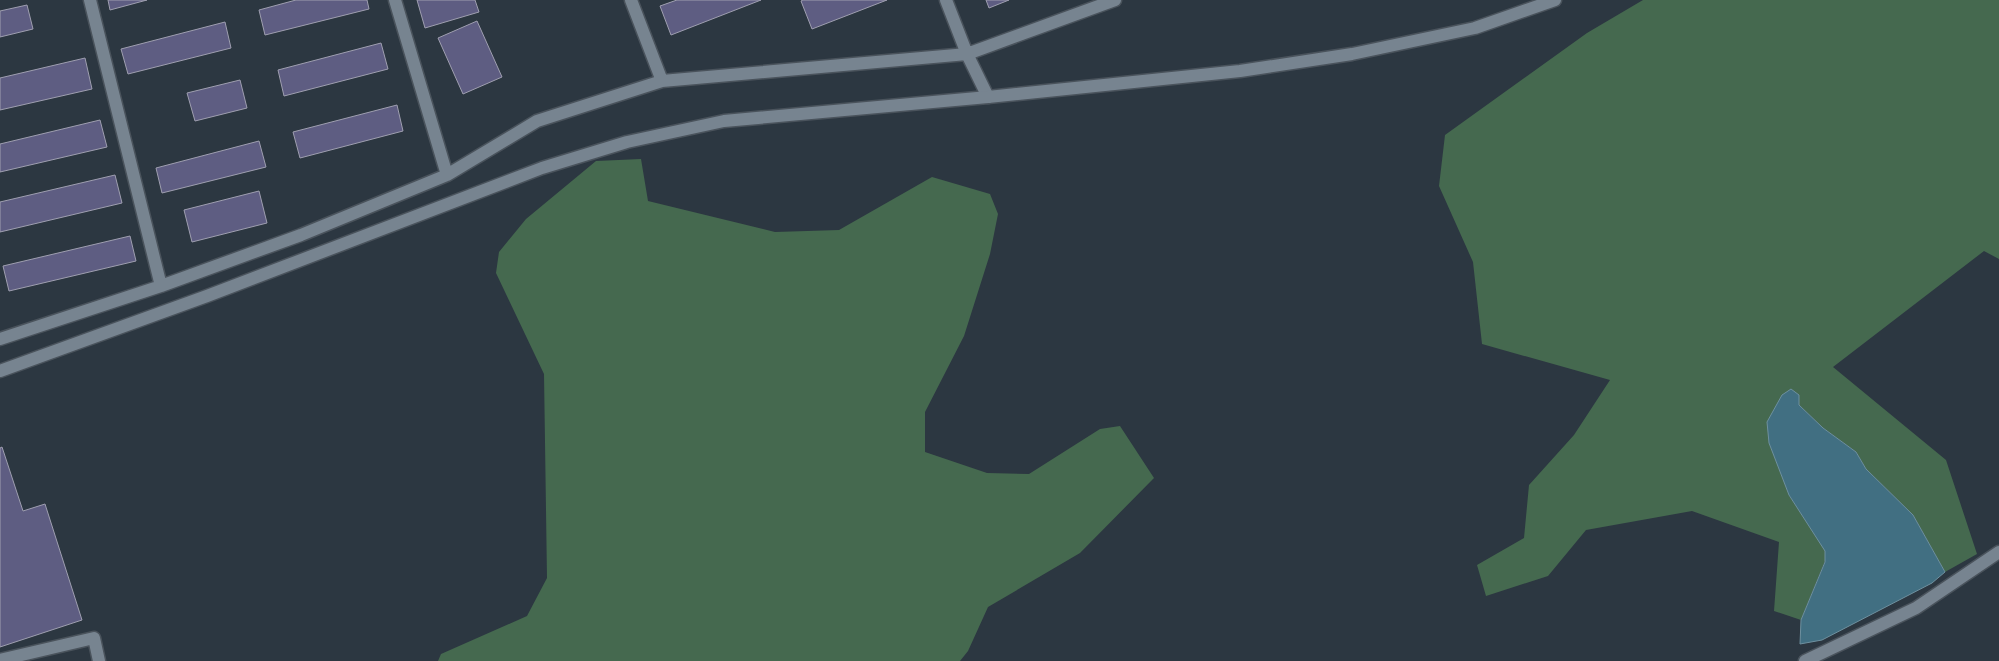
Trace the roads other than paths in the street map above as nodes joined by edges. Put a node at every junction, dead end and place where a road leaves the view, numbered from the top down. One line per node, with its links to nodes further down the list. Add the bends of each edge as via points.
1 (90, 0): 11 (street)
2 (396, 0): 10 (street)
3 (631, 0): 8 (street)
4 (946, 0): 7 (street)
5 (1115, 0): 7 (street)
6 (1555, 0): 9 (street, via 1475,28 1352,54 1240,71)
7 (967, 54): 8 (street); 9 (street)
8 (662, 80): 10 (street, via 537,121)
9 (988, 97): 13 (street, via 724,121 627,142 542,168)
10 (446, 175): 11 (street, via 301,235)
11 (161, 286): 12 (street)
12 (0, 339)
13 (0, 371)
14 (1999, 552): 17 (street, via 1916,608)
15 (0, 660): 16 (street, via 94,638)
16 (99, 661)
17 (1805, 661)

